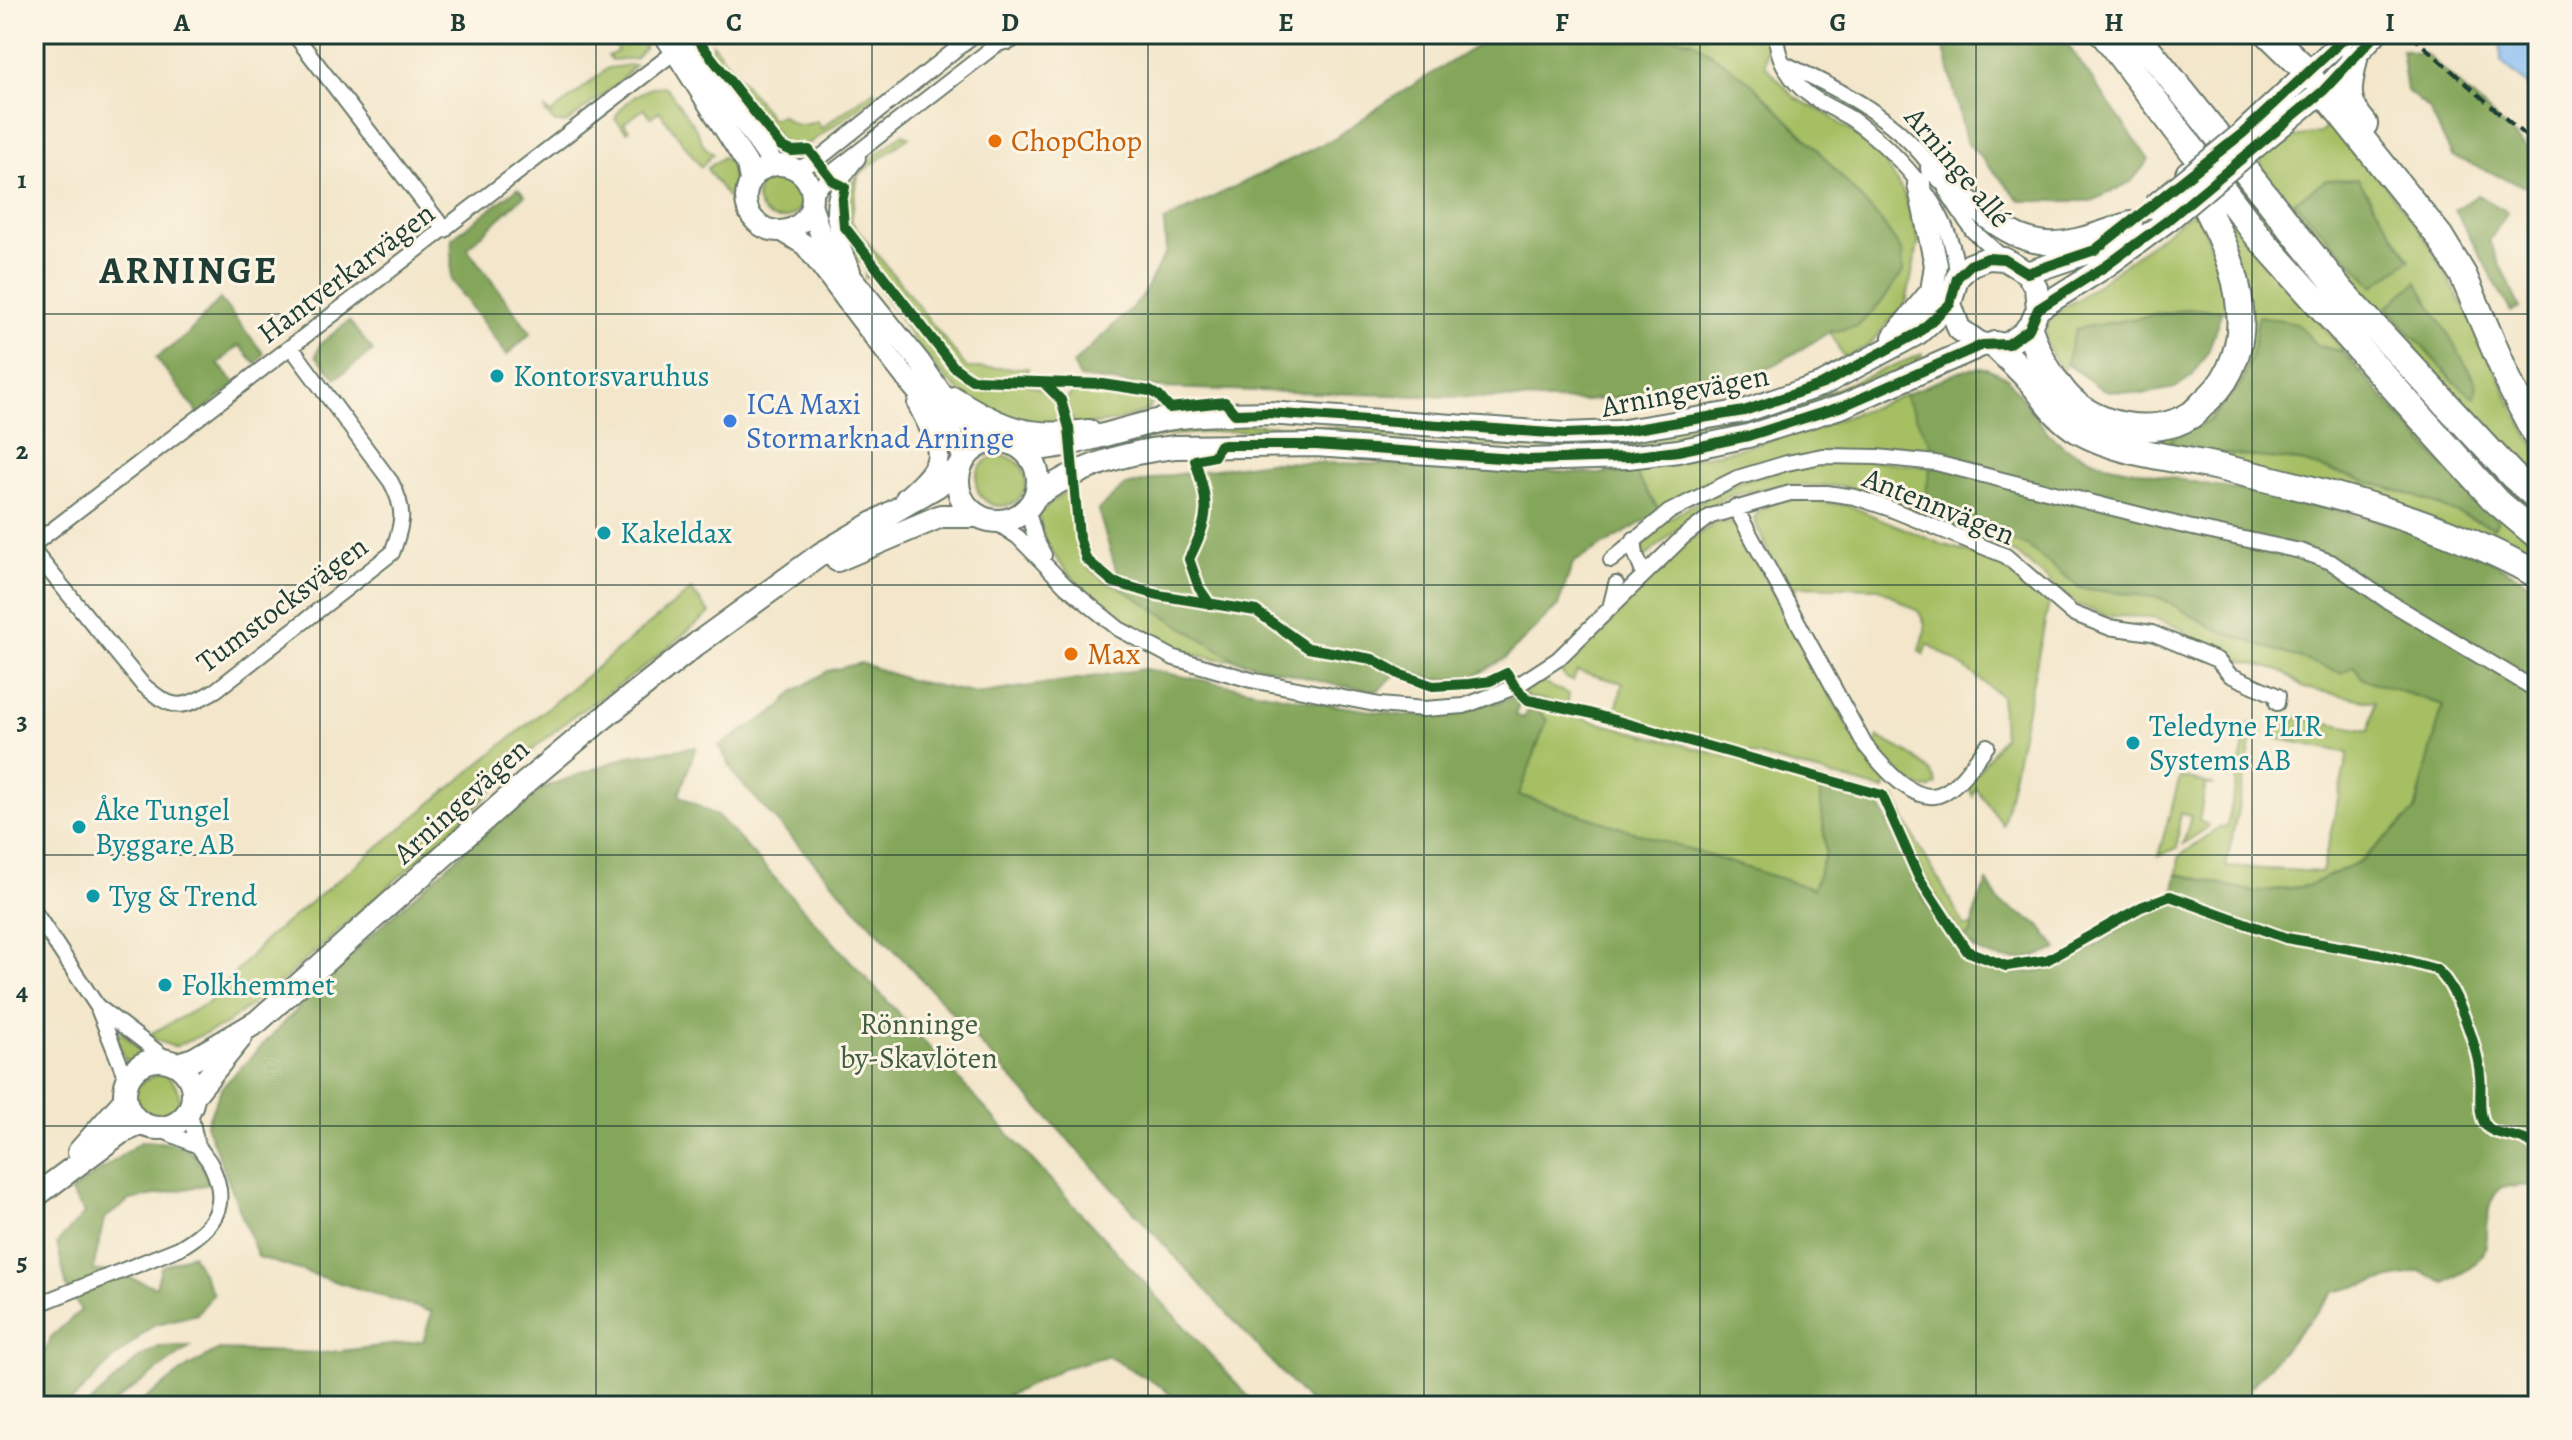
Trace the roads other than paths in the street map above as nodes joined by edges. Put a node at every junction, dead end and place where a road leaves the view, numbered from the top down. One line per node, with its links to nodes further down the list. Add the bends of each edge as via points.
1 (294, 34): 23 (street)
2 (664, 34): 11 (street)
3 (975, 34): 17 (street, via 816,161)
4 (1023, 34): 10 (street, via 1014,41)
5 (1777, 34): 13 (street, via 1775,46)
6 (2104, 34): 31 (highway, via 2176,147 2222,242 2236,278 2241,313 2235,363 2191,415 2167,425 2122,426 2100,419 2065,394 2035,346); 47 (highway, via 2258,236 2494,499)
7 (2136, 34): 42 (highway, via 2342,292)
8 (2269, 34): 14 (highway)
9 (2376, 34): 12 (street)
10 (999, 38): 15 (street)
11 (682, 43): 16 (street); 19 (street, via 747,164); 23 (street, Hantverkarvägen)
12 (2352, 46): 14 (street); 25 (highway, via 2349,103 2437,217)
13 (1785, 64): 18 (street, Arninge allé, via 1813,98 1851,119); 18 (street, Arninge allé, via 1890,123)
14 (2315, 82): 21 (main road, Arningevägen, bridge); 25 (highway)
15 (876, 138): 20 (street, via 835,170); 29 (street, via 840,184 833,212 834,226)
16 (774, 165): 17 (street); 19 (street)
17 (797, 169): 20 (street, via 810,184)
18 (1926, 176): 22 (main road, via 2017,236 2047,243); 26 (street, Arninge allé); 28 (street, Arninge allé, via 1956,256); 34 (main road, via 1936,265 1932,291)
19 (750, 180): 24 (street, via 749,214 762,227)
20 (812, 201): 24 (street, via 802,224); 29 (street, via 820,233)
21 (2160, 214): 22 (main road, Arningevägen); 31 (main road, Arningevägen, via 2106,266)
22 (2131, 223): 27 (main road, Arningevägen, via 2095,250)
23 (445, 230): 33 (street, Hantverkarvägen)
24 (784, 232): 35 (street, via 805,245)
25 (2440, 237): 38 (highway, via 2463,275)
26 (2004, 259): 27 (main road); 28 (main road, via 1970,265)
27 (2027, 273): 31 (main road, via 2036,288)
28 (1957, 278): 30 (main road)
29 (864, 293): 36 (street)
30 (1950, 304): 32 (main road, via 1959,329); 34 (main road, Arningevägen, via 1918,333)
31 (2034, 319): 32 (main road, Arningevägen, via 2008,344)
32 (1988, 345): 43 (main road, Arningevägen, via 1843,406 1678,451 1528,460 1316,445 1175,447 1095,463); 54 (highway, via 2034,384 2060,418 2102,441 2350,498 2438,528)
33 (291, 347): 49 (street, Hantverkarvägen); 50 (street, Tumstocksvägen, via 401,502 402,524 392,553 216,690 189,705 163,702 142,684)
34 (1876, 355): 37 (main road, Arningevägen, via 1823,384 1744,411 1618,432 1565,434 1268,413)
35 (909, 382): 41 (street, via 956,439); 46 (street, via 939,443 936,464 924,483)
36 (935, 384): 37 (street, via 985,417 1029,432 1055,435); 39 (street, via 970,425)
37 (1161, 420): 40 (main road, Arningevägen, via 1062,446)
38 (2538, 439)
39 (996, 440): 40 (main road); 41 (main road, via 973,450)
40 (1024, 450): 43 (main road, via 1037,471)
41 (963, 463): 45 (main road, via 960,494 968,507); 46 (main road, Arningevägen, via 937,486)
42 (2538, 498)
43 (1031, 502): 45 (main road, via 1012,519); 52 (street, Antennvägen, via 1036,540)
44 (1735, 507): 53 (street, Antennvägen, via 1692,530); 59 (street, Antennvägen, via 1790,493 1855,497 2006,556 2072,613 2108,627 2152,633 2217,660 2230,675 2278,696); 60 (street, via 1865,745 1887,773 1925,795 1942,794)
45 (986, 518): 52 (street, Antennvägen, via 1018,537); 57 (main road, Arningevägen, via 941,516 882,539)
46 (879, 521): 57 (main road, Arningevägen, via 821,554)
47 (2538, 536)
48 (1634, 539): 51 (street); 53 (street); 58 (street, via 1694,499 1737,478 1787,463 1822,456 1936,463 2331,562)
49 (34, 544)
50 (34, 552)
51 (1611, 560)
52 (1055, 572): 56 (street, Antennvägen, via 1119,629 1174,658 1251,680 1424,709 1464,706 1515,687 1558,659)
53 (1644, 575): 56 (street, Antennvägen)
54 (2538, 575)
55 (1616, 584): 56 (street)
56 (1610, 608)
57 (722, 625): 63 (main road, Arningevägen, via 524,784)
58 (2538, 691)
59 (2277, 703)
60 (1987, 746)
61 (34, 911): 62 (street)
62 (97, 1006): 64 (street); 65 (street)
63 (247, 1030): 64 (main road, Arningevägen, via 194,1059); 66 (main road, Arningevägen)
64 (173, 1062): 65 (main road, via 143,1063 134,1070); 66 (main road, via 190,1077)
65 (126, 1091): 67 (main road, via 130,1114); 69 (main road)
66 (192, 1103): 67 (main road, via 176,1125); 68 (street)
67 (149, 1126): 68 (street); 69 (main road, via 120,1133)
68 (198, 1146): 70 (street, via 221,1195 214,1220 201,1235)
69 (43, 1190)
70 (34, 1306)

